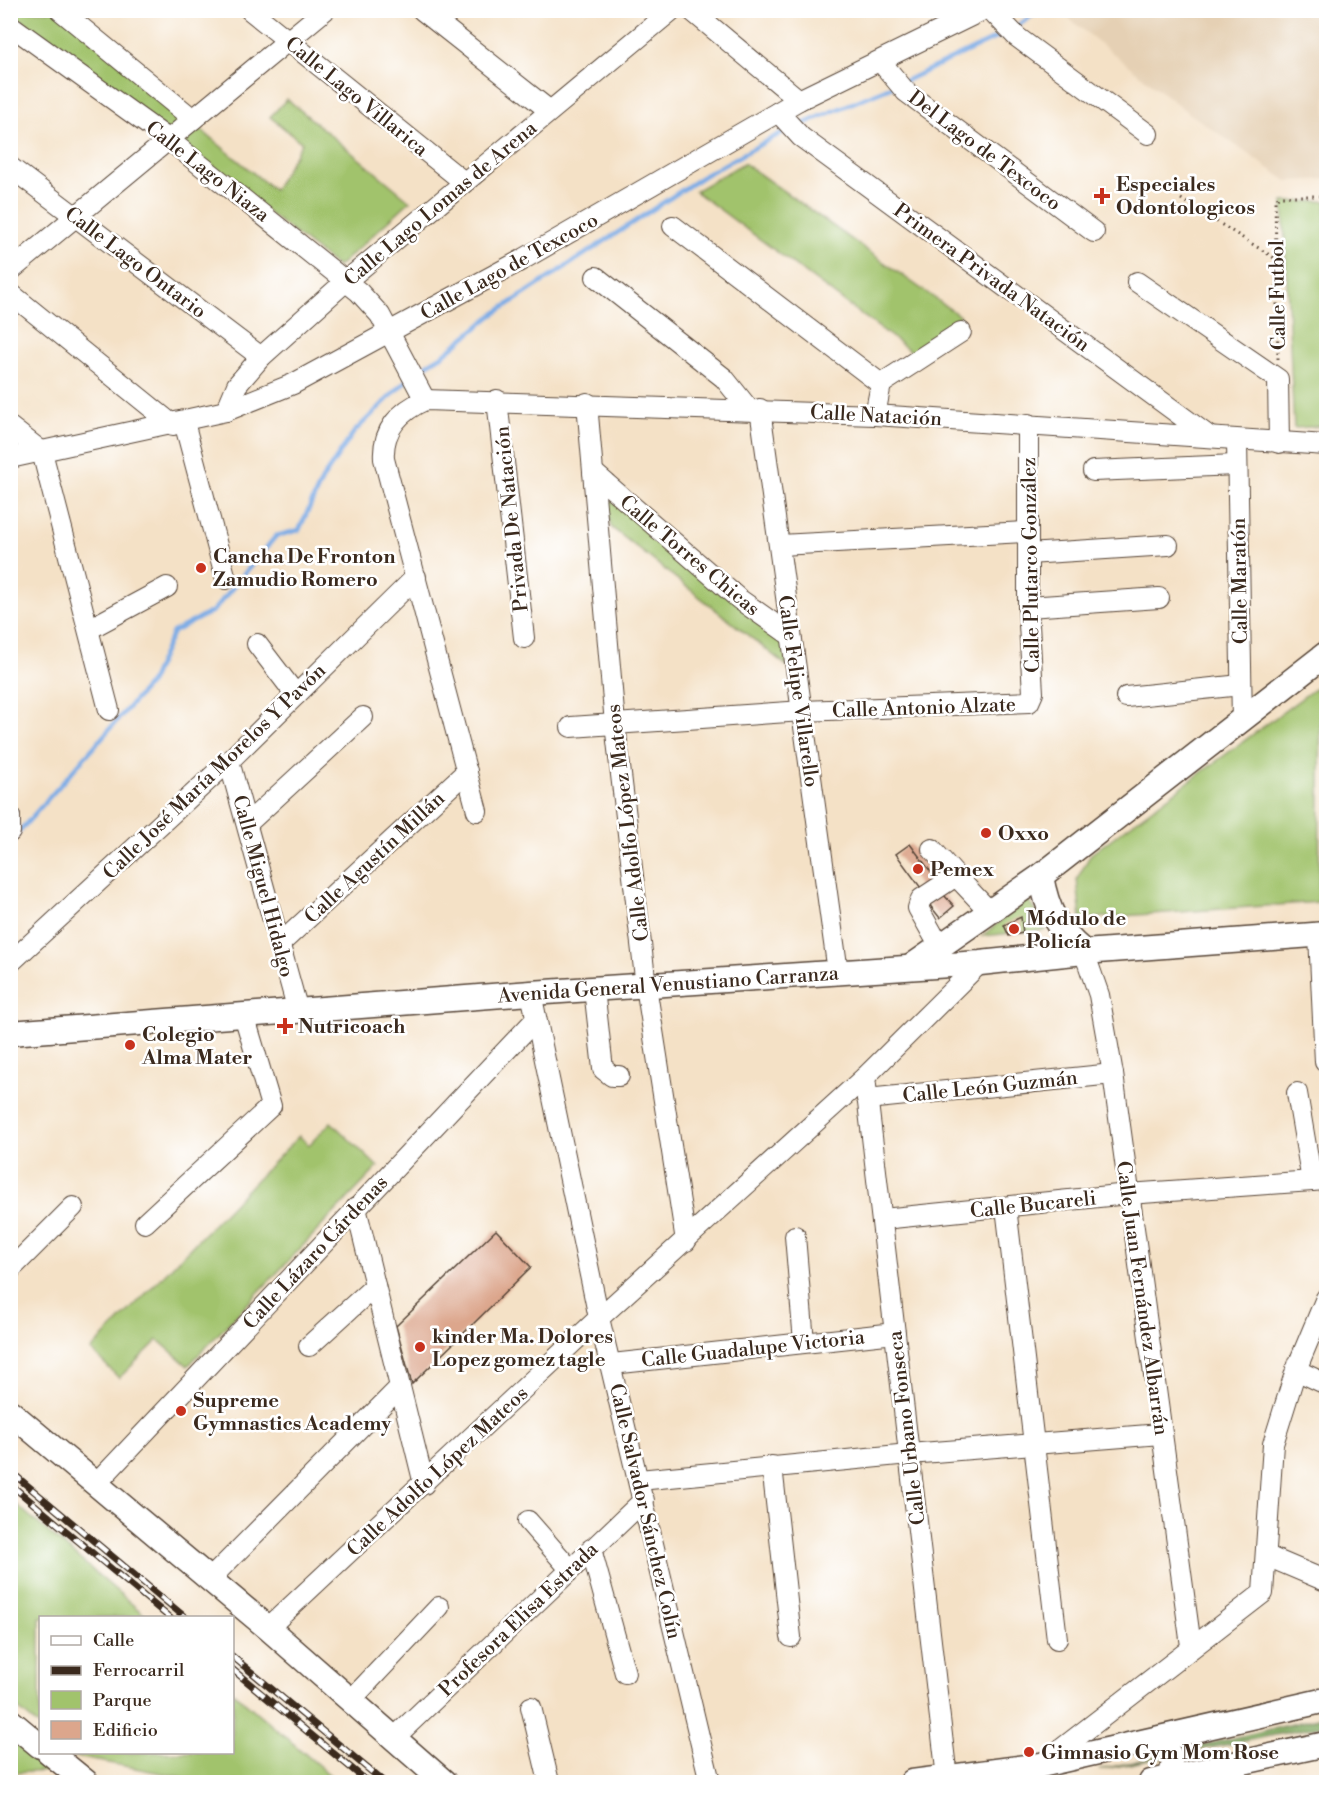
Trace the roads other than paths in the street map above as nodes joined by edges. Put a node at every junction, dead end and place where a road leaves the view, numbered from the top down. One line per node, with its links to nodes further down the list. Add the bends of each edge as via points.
1 (60, 10): 13 (street)
2 (250, 10): 9 (street, Calle Lago Villarica)
3 (324, 10): 9 (street)
4 (422, 10): 12 (street)
5 (672, 10): 12 (street, Calle Lago Lomas de Arena)
6 (691, 10): 11 (street)
7 (990, 12): 10 (street, Calle Lago de Texcoco); 15 (street)
8 (10, 25): 16 (street, Calle Lago Niaza)
9 (289, 41): 13 (street); 18 (street, Calle Lago Villarica)
10 (892, 76): 11 (street, Calle Lago de Texcoco); 21 (street, Del Lago de Texcoco)
11 (799, 100): 14 (street, Calle Lago de Texcoco)
12 (550, 111): 18 (street, Calle Lago Lomas de Arena)
13 (193, 119): 16 (street)
14 (786, 122): 28 (street, Calle Lago de Texcoco); 40 (street, Primera Privada Natación)
15 (1148, 134)
16 (168, 139): 19 (street); 24 (street, Calle Lago Niaza)
17 (10, 167): 19 (street, Calle Lago Ontario)
18 (464, 182): 24 (street, Calle Lago Lomas de Arena)
19 (76, 216): 22 (street); 29 (street, Calle Lago Ontario)
20 (673, 226): 30 (street)
21 (1094, 232)
22 (13, 266)
23 (596, 277): 34 (street, via 724,378)
24 (346, 281): 28 (street, Calle Lago Niaza, via 370,303); 29 (street, Calle Lago Lomas de Arena)
25 (1137, 282): 42 (street, Calle Futbol, via 1278,379)
26 (10, 293): 37 (street)
27 (960, 332): 30 (street)
28 (389, 333): 31 (street, Calle Lago Niaza); 35 (street, Calle Lago de Texcoco, via 293,384)
29 (261, 357): 35 (street, Calle Lago Lomas de Arena, via 237,385)
30 (881, 384): 36 (street)
31 (421, 392): 32 (street, Calle Natación); 53 (street, via 394,421 383,448)
32 (497, 400): 33 (street, Calle Natación); 60 (street, Privada De Natación)
33 (586, 403): 34 (street, Calle Natación); 48 (street, Calle Adolfo López Mateos)
34 (754, 409): 36 (street, Calle Natación); 50 (street, Calle Felipe Villarello)
35 (226, 411): 37 (street, Calle Lago de Texcoco)
36 (875, 415): 38 (street, Calle Natación)
37 (179, 423): 44 (street, Calle Lago de Texcoco); 54 (street)
38 (1028, 424): 40 (street, Calle Natación); 49 (street, Calle Plutarco González)
39 (10, 427): 44 (street)
40 (1210, 437): 41 (street, Calle Natación)
41 (1237, 441): 42 (street, Calle Natación); 46 (street, Calle Maratón)
42 (1279, 443): 43 (street, Calle Natación)
43 (1326, 445)
44 (42, 452): 45 (street, Calle Lago de Texcoco); 58 (street)
45 (10, 458)
46 (1236, 465): 47 (street); 63 (street, Calle Maratón)
47 (1093, 471)
48 (593, 472): 59 (street, Calle Torres Chicas, via 738,599); 71 (street, Calle Adolfo López Mateos)
49 (1027, 532): 50 (street); 52 (street, Calle Plutarco González)
50 (780, 545): 59 (street, Calle Felipe Villarello)
51 (1168, 545): 52 (street)
52 (1028, 554): 57 (street, Calle Plutarco González)
53 (416, 577): 64 (street, Calle José María Morelos Y Pavón); 74 (street)
54 (226, 579)
55 (167, 587): 58 (street)
56 (1159, 598): 57 (street)
57 (1028, 607): 66 (street, Calle Plutarco González, via 1033,693)
58 (89, 629): 67 (street)
59 (790, 635): 68 (street, Calle Felipe Villarello)
60 (524, 638)
61 (257, 644): 64 (street)
62 (1326, 654): 70 (main road)
63 (1241, 685): 65 (street); 70 (street, Calle Maratón)
64 (296, 695): 73 (street, Calle José María Morelos Y Pavón)
65 (1126, 697)
66 (1027, 703): 68 (street, Calle Antonio Alzate)
67 (109, 710)
68 (803, 711): 71 (street, Calle Antonio Alzate); 90 (street, Calle Felipe Villarello)
69 (363, 717): 77 (street)
70 (1242, 721): 81 (main road)
71 (615, 724): 72 (street, Calle Antonio Alzate); 91 (street, Calle Adolfo López Mateos)
72 (571, 727)
73 (229, 761): 77 (street, Calle Miguel Hidalgo); 87 (street, Calle José María Morelos Y Pavón)
74 (467, 771): 75 (street); 84 (street, Calle Agustín Millán)
75 (477, 811)
76 (10, 816): 78 (street)
77 (248, 823): 84 (street, Calle Miguel Hidalgo)
78 (10, 832)
79 (932, 849): 80 (street)
80 (956, 876): 82 (street); 85 (street, via 918,905)
81 (1041, 876): 82 (main road); 86 (main road, via 1050,915)
82 (990, 912): 85 (main road)
83 (1323, 934): 86 (main road, Avenida General Venustiano Carranza); 98 (street)
84 (281, 943): 94 (street, Calle Miguel Hidalgo)
85 (940, 947): 89 (main road)
86 (1084, 952): 88 (main road, Avenida General Venustiano Carranza); 99 (street, Calle Juan Fernández Albarrán, via 1100,995)
87 (10, 963)
88 (980, 963): 89 (main road, Avenida General Venustiano Carranza); 101 (street, Calle Adolfo López Mateos)
89 (912, 966): 90 (main road, Avenida General Venustiano Carranza)
90 (838, 972): 91 (main road, Avenida General Venustiano Carranza)
91 (646, 986): 92 (main road, Avenida General Venustiano Carranza); 112 (street, Calle Adolfo López Mateos)
92 (594, 989): 93 (main road, Avenida General Venustiano Carranza); 100 (street, via 603,1068 612,1076)
93 (531, 993): 94 (main road, Avenida General Venustiano Carranza); 96 (street, Calle Salvador Sánchez Colín)
94 (298, 1011): 95 (main road, Avenida General Venustiano Carranza)
95 (244, 1015): 97 (main road, Avenida General Venustiano Carranza); 110 (street, via 271,1106)
96 (535, 1020): 108 (street, Calle Lázaro Cárdenas); 116 (street, Calle Salvador Sánchez Colín)
97 (10, 1034)
98 (1325, 1062)
99 (1113, 1074): 103 (street, Calle León Guzmán); 105 (street, Calle Juan Fernández Albarrán)
100 (619, 1076)
101 (865, 1077): 103 (street, Calle Urbano Fonseca); 112 (street, Calle Adolfo López Mateos)
102 (1297, 1093): 104 (street)
103 (867, 1099): 109 (street, Calle Urbano Fonseca)
104 (1319, 1180): 105 (street, Calle Bucareli)
105 (1128, 1194): 107 (street, Calle Bucareli); 125 (street, Calle Juan Fernández Albarrán)
106 (73, 1207): 113 (street)
107 (1006, 1207): 109 (street, Calle Bucareli); 126 (street)
108 (356, 1208): 114 (street); 131 (street, Calle Lázaro Cárdenas)
109 (883, 1219): 117 (street, Calle Urbano Fonseca)
110 (145, 1223)
111 (795, 1236): 118 (street)
112 (686, 1241): 116 (street, Calle Adolfo López Mateos)
113 (10, 1270)
114 (375, 1286): 119 (street); 123 (street)
115 (1326, 1298): 121 (street)
116 (599, 1318): 120 (street, Calle Salvador Sánchez Colín); 130 (street, Calle Adolfo López Mateos)
117 (895, 1333): 118 (street, Calle Guadalupe Victoria); 127 (street, Calle Urbano Fonseca)
118 (804, 1342): 120 (street, Calle Guadalupe Victoria)
119 (309, 1346)
120 (612, 1364): 129 (street, Calle Salvador Sánchez Colín)
121 (1296, 1370): 122 (street); 135 (street, via 1273,1444)
122 (1326, 1384)
123 (399, 1389): 130 (street); 137 (street)
124 (10, 1412): 131 (main road)
125 (1161, 1434): 126 (street); 143 (street, Calle Juan Fernández Albarrán)
126 (1034, 1445): 127 (street); 142 (street)
127 (909, 1454): 128 (street); 155 (street, Calle Urbano Fonseca)
128 (772, 1467): 129 (street); 141 (street)
129 (639, 1480): 132 (street, Calle Salvador Sánchez Colín)
130 (424, 1484): 140 (street, Calle Adolfo López Mateos)
131 (95, 1485): 137 (main road)
132 (644, 1500): 134 (street, Profesora Elisa Estrada); 160 (street, Calle Salvador Sánchez Colín)
133 (528, 1521): 136 (street)
134 (591, 1549): 136 (street, Profesora Elisa Estrada); 144 (street)
135 (1267, 1556): 138 (street); 143 (street, via 1262,1594)
136 (570, 1569): 149 (street, Profesora Elisa Estrada)
137 (209, 1580): 140 (main road)
138 (1326, 1581)
139 (439, 1607): 145 (street)
140 (268, 1628): 145 (main road)
141 (791, 1637)
142 (1057, 1639)
143 (1191, 1646): 154 (street)
144 (625, 1673)
145 (351, 1700): 149 (main road)
146 (1326, 1700): 150 (main road)
147 (531, 1707): 159 (street)
148 (10, 1721): 152 (main road)
149 (394, 1738): 158 (main road)
150 (1163, 1739): 154 (main road); 156 (street, via 1173,1757)
151 (1326, 1744): 156 (main road)
152 (39, 1745)
153 (51, 1754): 157 (main road)
154 (1041, 1765): 155 (main road)
155 (947, 1778): 161 (main road)
156 (1160, 1781)
157 (80, 1782)
158 (444, 1782)
159 (549, 1782)
160 (710, 1782)
161 (912, 1782)

